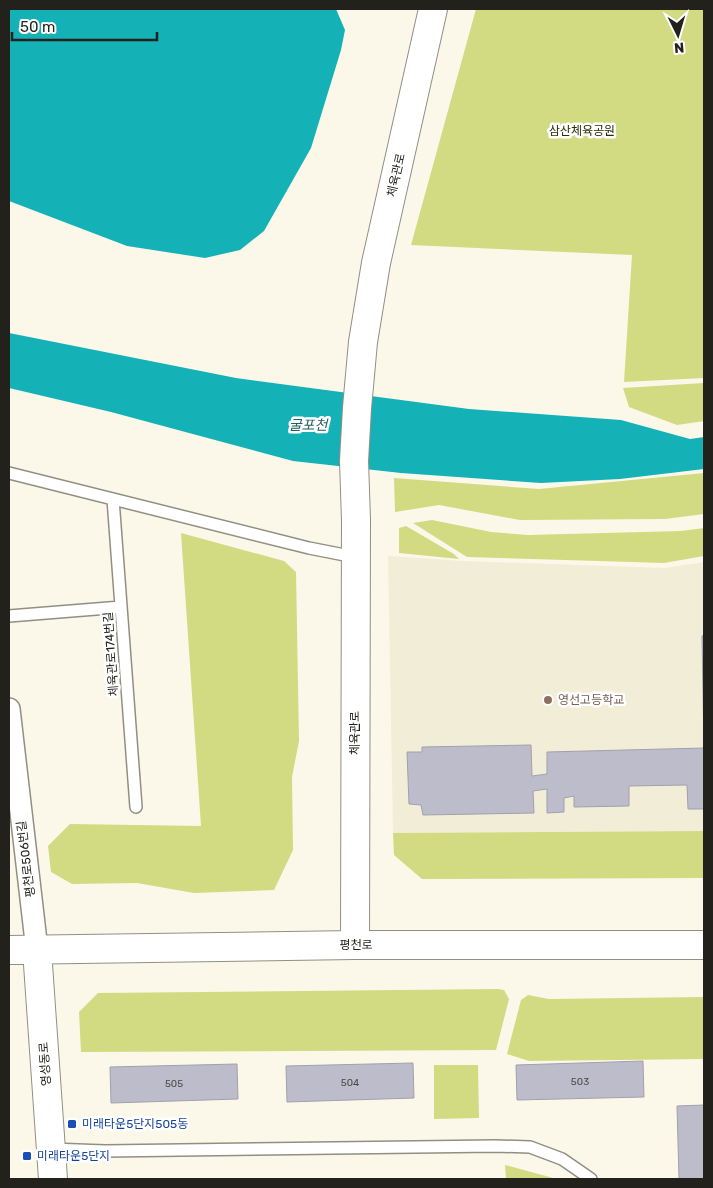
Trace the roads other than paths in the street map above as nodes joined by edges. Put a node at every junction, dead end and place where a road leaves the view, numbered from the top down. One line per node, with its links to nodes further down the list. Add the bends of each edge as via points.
1 (433, 9): 4 (street, 체육관로, via 376,264 363,342 354,461)
2 (9, 473): 3 (lane)
3 (113, 499): 4 (lane); 5 (lane, 체육관로174번길)
4 (355, 557): 9 (street, 체육관로)
5 (121, 606): 6 (lane); 8 (lane, 체육관로174번길)
6 (9, 616)
7 (9, 709): 12 (street, 평천로506번길)
8 (136, 807)
9 (355, 945): 10 (street, 평천로); 12 (street, 평천로)
10 (704, 945)
11 (9, 950): 12 (street, 평천로)
12 (37, 950): 13 (street, 영성동로)
13 (51, 1149): 14 (street, 영성동로); 15 (lane, via 530,1147 562,1159)
14 (53, 1179)
15 (591, 1179)

